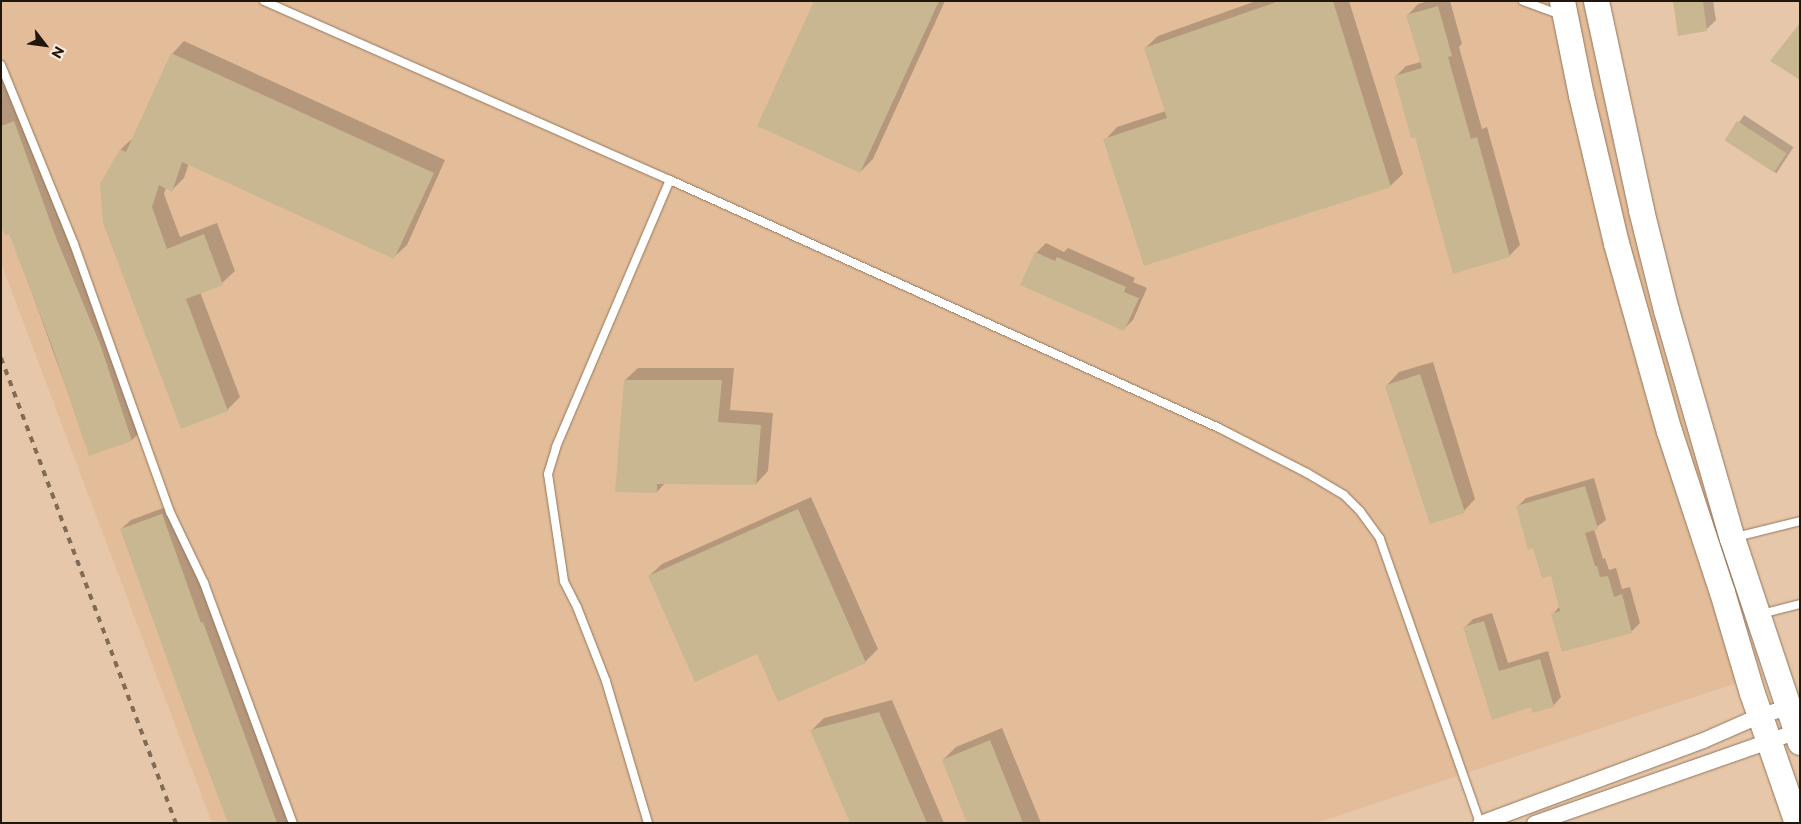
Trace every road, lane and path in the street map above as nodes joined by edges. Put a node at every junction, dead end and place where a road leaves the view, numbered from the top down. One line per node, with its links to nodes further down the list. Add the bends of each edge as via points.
1 (264, 1): 6 (lane)
2 (1523, 1): 4 (lane)
3 (1596, 1): 9 (main road, via 1640,210)
4 (1564, 9): 12 (main road, via 1616,243 1669,431)
5 (1, 65): 16 (lane, via 74,244 170,512 204,583)
6 (670, 180): 17 (lane, via 556,448 548,474 564,581 606,681); 18 (lane, via 1219,428 1307,472 1344,495 1380,539)
7 (1798, 522): 8 (lane); 9 (lane)
8 (1800, 531)
9 (1732, 538): 11 (main road)
10 (1800, 604): 11 (lane)
11 (1757, 615): 13 (main road)
12 (1754, 698): 13 (street); 15 (main road); 18 (street, via 1703,740)
13 (1788, 707): 14 (main road)
14 (1798, 736): 15 (street)
15 (1769, 741): 19 (street); 20 (main road)
16 (293, 823)
17 (648, 823)
18 (1480, 823)
19 (1534, 823)
20 (1798, 823)

